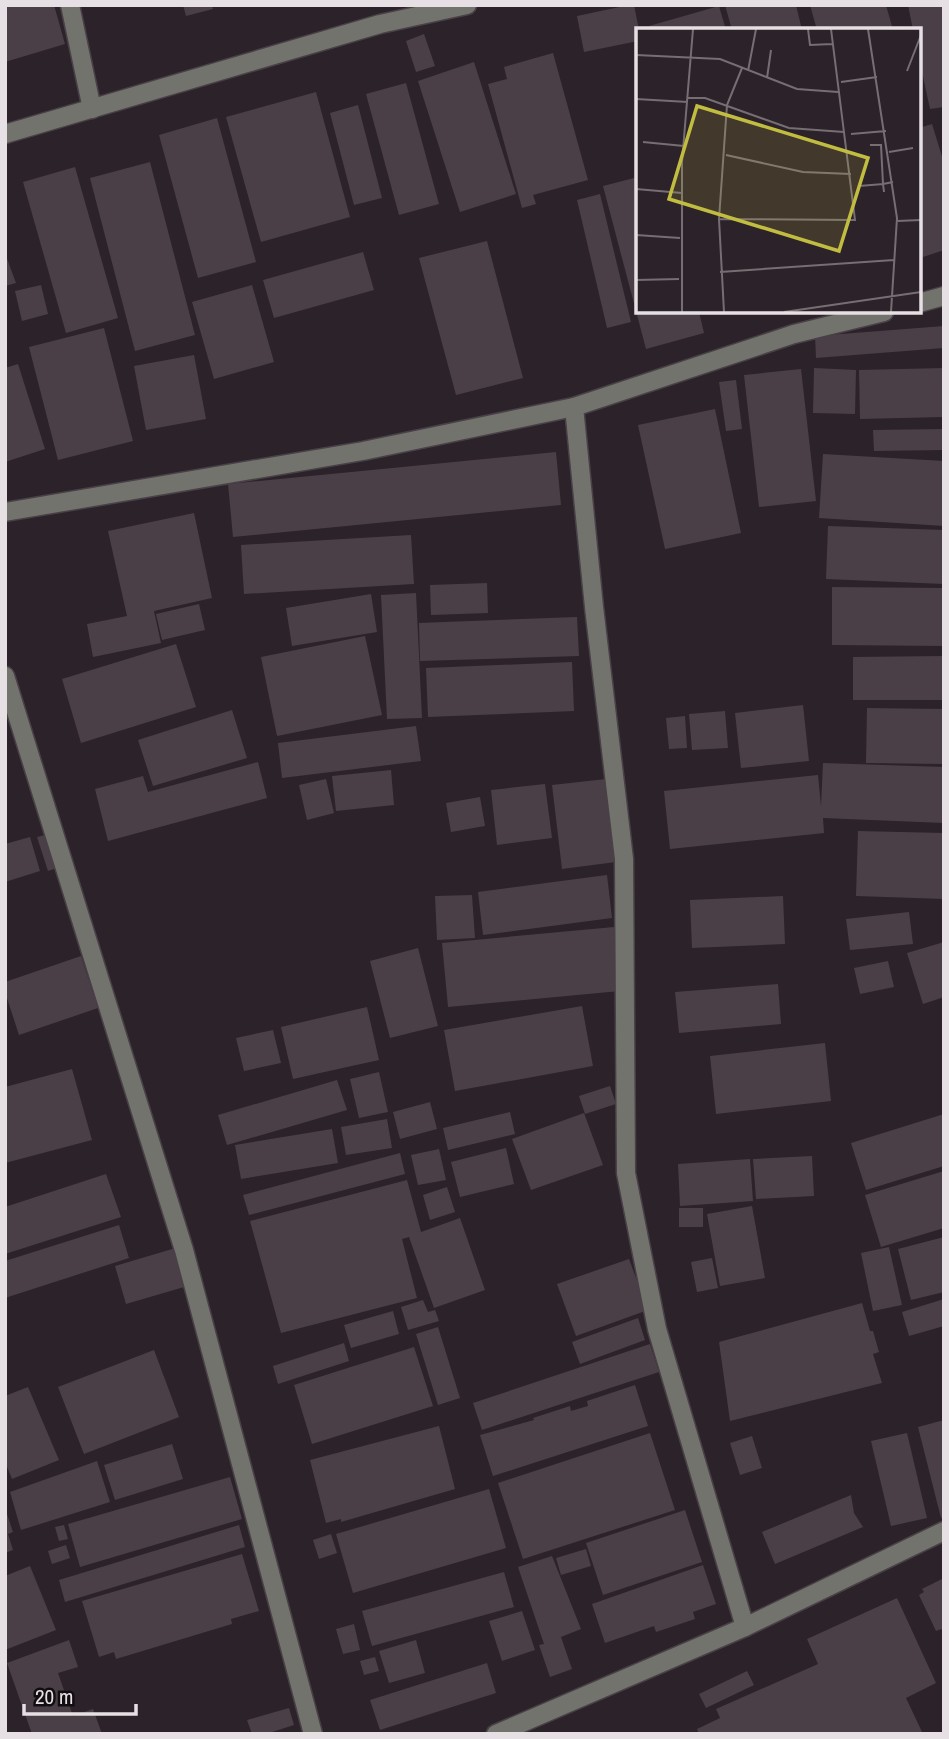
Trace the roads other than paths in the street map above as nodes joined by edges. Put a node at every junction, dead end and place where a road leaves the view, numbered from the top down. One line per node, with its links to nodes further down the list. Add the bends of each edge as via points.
1 (70, 5): 3 (street)
2 (467, 5): 3 (street, via 380,24)
3 (92, 109): 4 (street)
4 (5, 134)
5 (944, 296): 6 (street)
6 (921, 302)
7 (880, 313): 8 (street, via 794,334)
8 (574, 407): 9 (street, via 363,451); 12 (street, via 624,859 626,1173 657,1329)
9 (5, 512)
10 (5, 677): 13 (street, via 184,1251)
11 (944, 1531): 12 (street)
12 (745, 1627): 14 (street)
13 (313, 1734)
14 (496, 1734)

